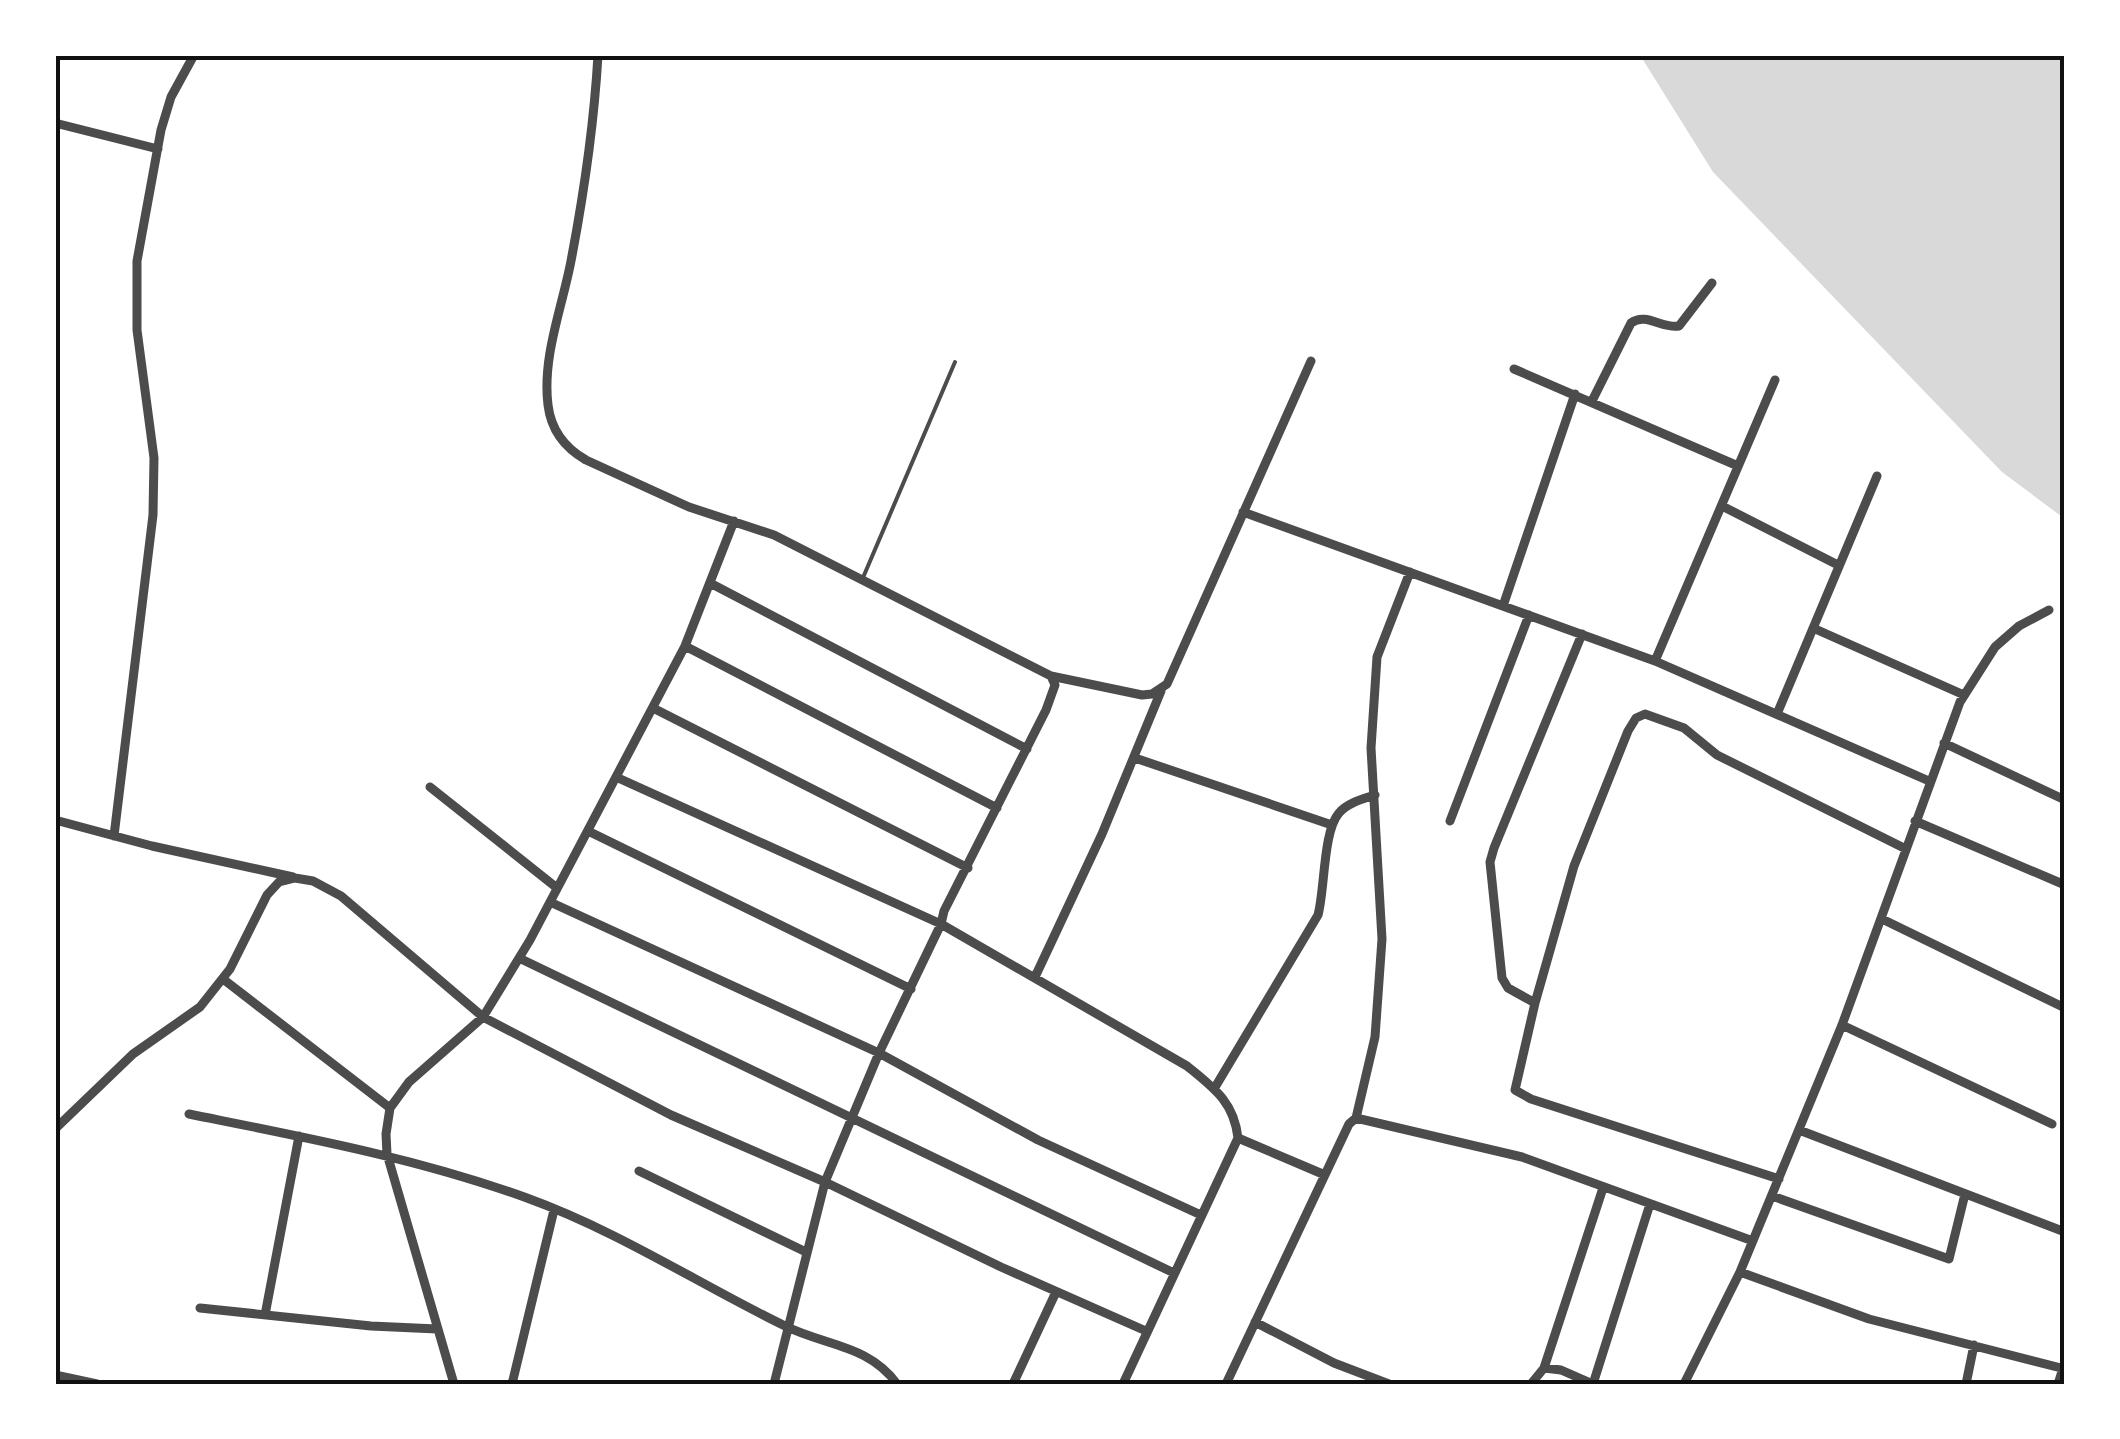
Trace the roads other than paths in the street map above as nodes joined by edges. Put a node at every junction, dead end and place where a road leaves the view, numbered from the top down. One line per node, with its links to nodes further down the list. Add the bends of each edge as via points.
1 (194, 55): 4 (street, via 171,97)
2 (598, 55): 16 (street, via 584,187 547,364 552,425 586,460)
3 (55, 123): 4 (street)
4 (158, 149): 47 (street, via 137,278 153,515)
5 (1712, 283): 11 (street, via 1679,326 1631,323)
6 (1311, 361): 15 (street)
7 (955, 362): 19 (lane)
8 (1514, 369): 10 (street)
9 (1774, 380): 12 (street)
10 (1575, 394): 11 (street); 21 (street)
11 (1592, 401): 12 (street)
12 (1738, 466): 14 (street)
13 (1876, 476): 17 (street)
14 (1722, 506): 17 (street); 27 (street)
15 (1244, 512): 18 (street); 29 (street)
16 (734, 521): 19 (street); 20 (street)
17 (1838, 565): 24 (street)
18 (1410, 572): 21 (street); 39 (street, via 1376,656)
19 (862, 580): 28 (street)
20 (710, 583): 26 (street); 34 (street)
21 (1503, 606): 23 (street)
22 (2049, 610): 30 (street, via 1995,647)
23 (1529, 615): 25 (street); 42 (street)
24 (1813, 628): 30 (street); 32 (street)
25 (1582, 634): 27 (street); 60 (street, via 1490,862 1502,978)
26 (685, 646): 31 (street); 41 (street)
27 (1656, 660): 32 (street)
28 (1051, 676): 29 (street, via 1132,694); 34 (street, via 1055,685)
29 (1161, 690): 35 (street)
30 (1964, 695): 33 (street)
31 (653, 708): 36 (street); 49 (street)
32 (1778, 714): 37 (street)
33 (1944, 743): 37 (street); 40 (street)
34 (1027, 748): 41 (street)
35 (1135, 758): 45 (street); 57 (street)
36 (616, 777): 46 (street); 55 (street)
37 (1929, 781): 43 (street)
38 (430, 787): 52 (street)
39 (1375, 795): 45 (street, via 1350,804); 68 (street, via 1379,1004)
40 (2065, 800)
41 (998, 808): 49 (street)
42 (1450, 821)
43 (1916, 821): 48 (street); 51 (street)
44 (56, 824): 47 (street)
45 (1332, 825): 65 (street, via 1318,915)
46 (588, 830): 52 (street); 59 (street)
47 (114, 836): 50 (street)
48 (1906, 849): 54 (street); 60 (street, via 1716,755 1684,728 1645,714 1636,718 1574,866)
49 (968, 868): 55 (street)
50 (295, 878): 58 (street, via 267,894); 62 (street, via 341,896)
51 (2065, 885)
52 (557, 888): 53 (street)
53 (550, 902): 56 (street); 64 (street)
54 (1882, 919): 61 (street); 63 (street)
55 (941, 924): 57 (street); 59 (street)
56 (519, 958): 62 (street); 69 (street)
57 (1035, 977): 65 (street, via 1187,1066)
58 (223, 979): 66 (street); 71 (street, via 200,1007 133,1054)
59 (910, 989): 64 (street)
60 (1535, 1003): 78 (street, via 1515,1080 1520,1095)
61 (2065, 1008)
62 (483, 1017): 66 (street, via 409,1082); 79 (street, via 670,1114)
63 (1842, 1025): 70 (street); 72 (street)
64 (879, 1054): 69 (street); 85 (street, via 1038,1140)
65 (1214, 1089): 74 (street, via 1236,1115)
66 (390, 1108): 75 (street)
67 (188, 1114): 73 (street)
68 (1356, 1118): 77 (street); 80 (street, via 1522,1156)
69 (850, 1120): 79 (street); 90 (street)
70 (2052, 1124)
71 (55, 1129)
72 (1799, 1130): 78 (street); 81 (street)
73 (299, 1136): 75 (street); 93 (street)
74 (1238, 1138): 77 (street); 85 (street)
75 (387, 1154): 84 (street); 96 (street)
76 (638, 1171): 88 (street)
77 (1325, 1175): 94 (street)
78 (1779, 1179): 82 (street)
79 (825, 1182): 88 (street); 91 (street)
80 (1603, 1188): 83 (street); 100 (street)
81 (1965, 1194): 82 (street, via 1949,1259); 86 (street)
82 (1772, 1196): 87 (street)
83 (1650, 1204): 87 (street); 112 (street)
84 (554, 1210): 95 (street, via 628,1241); 104 (street)
85 (1200, 1215): 90 (street)
86 (2065, 1232)
87 (1752, 1241): 89 (street)
88 (806, 1252): 95 (street)
89 (1740, 1272): 98 (street, via 1869,1319); 113 (street)
90 (1174, 1273): 97 (street)
91 (1056, 1292): 97 (street); 107 (street)
92 (200, 1308): 93 (street)
93 (265, 1315): 96 (street)
94 (1256, 1322): 109 (street); 110 (street)
95 (788, 1328): 105 (street); 106 (street, via 870,1357)
96 (438, 1329): 103 (street)
97 (1146, 1332): 108 (street)
98 (1974, 1345): 99 (street); 114 (street)
99 (2064, 1367): 115 (street)
100 (1544, 1368): 111 (street); 112 (street)
101 (55, 1375): 102 (street)
102 (97, 1384)
103 (454, 1384)
104 (512, 1384)
105 (774, 1384)
106 (897, 1384)
107 (1013, 1384)
108 (1123, 1384)
109 (1226, 1384)
110 (1389, 1384)
111 (1531, 1384)
112 (1593, 1384)
113 (1684, 1384)
114 (1966, 1384)
115 (2058, 1384)

